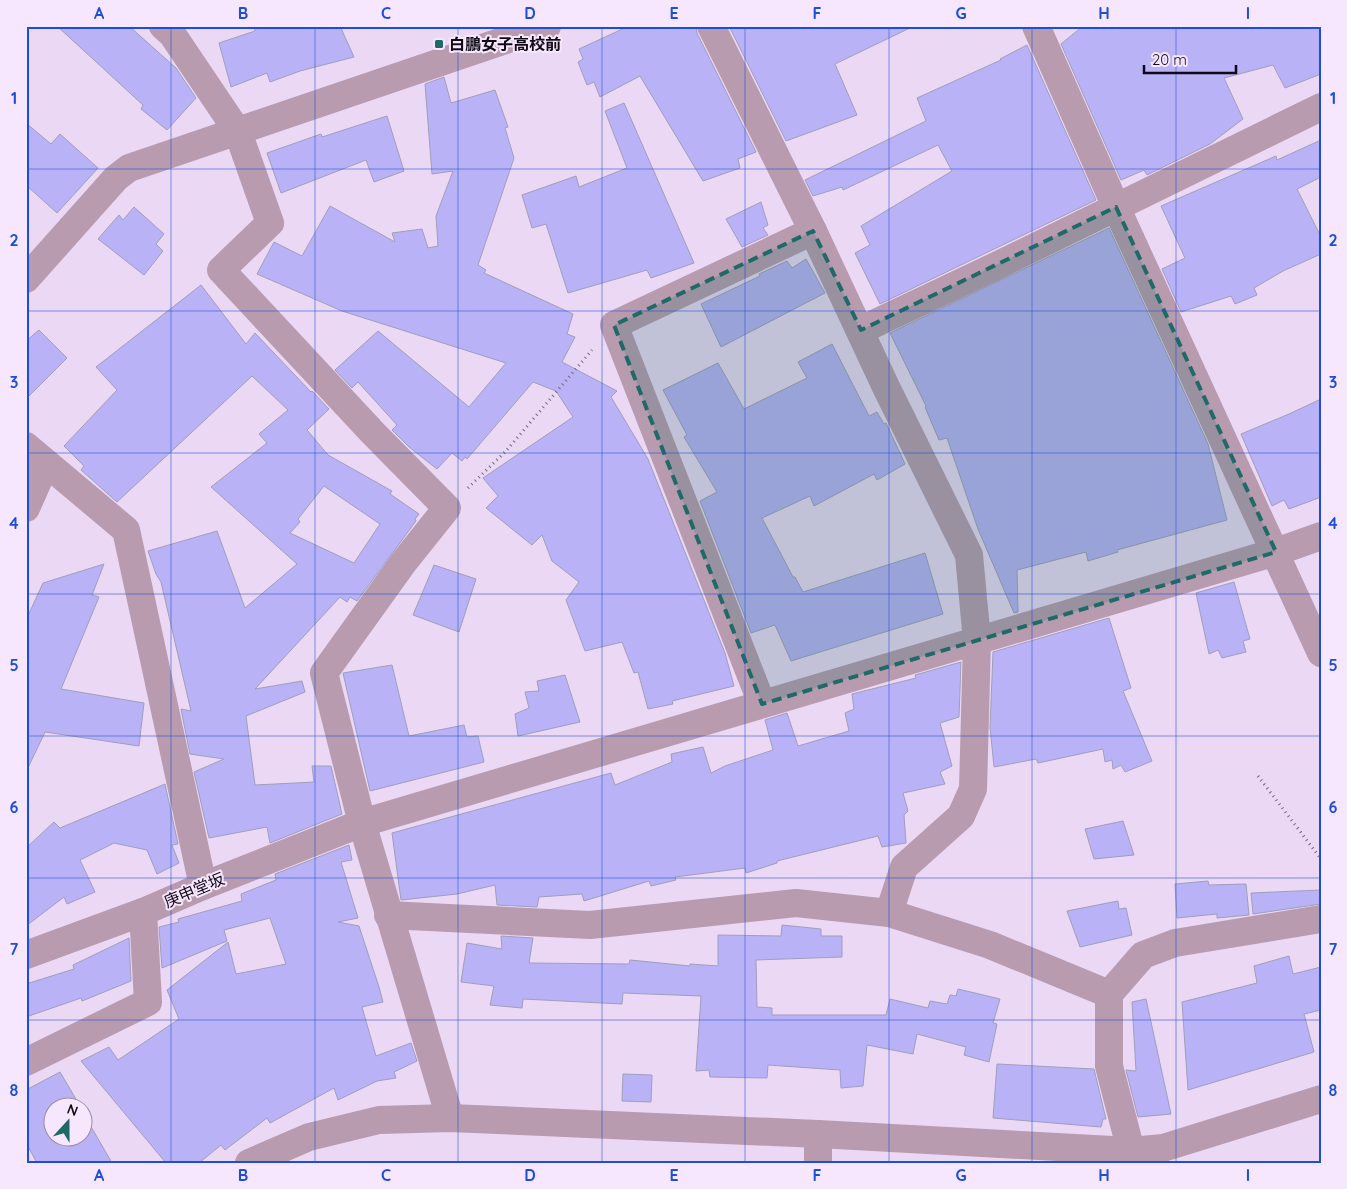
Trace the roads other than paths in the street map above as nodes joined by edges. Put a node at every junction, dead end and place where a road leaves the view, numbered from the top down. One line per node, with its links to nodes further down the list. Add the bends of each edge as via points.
1 (163, 26): 6 (street, via 172,34)
2 (548, 26): 6 (street)
3 (712, 26): 8 (street)
4 (1036, 26): 7 (street)
5 (1321, 107): 7 (street)
6 (238, 132): 9 (street, via 129,168 116,178); 18 (street, via 270,223 221,270 447,508 324,673)
7 (1116, 207): 10 (street); 14 (street)
8 (813, 231): 10 (street); 17 (street, via 614,325)
9 (26, 279)
10 (861, 330): 15 (street, via 970,555)
11 (36, 454): 12 (street); 19 (street, via 126,530)
12 (26, 508)
13 (1321, 536): 14 (street, 庚申堂坂)
14 (1276, 552): 15 (street, 庚申堂坂); 16 (street)
15 (978, 640): 17 (street, 庚申堂坂); 21 (street, via 973,789 961,816 904,868)
16 (1320, 650)
17 (762, 704): 18 (street, 庚申堂坂)
18 (362, 823): 19 (street, 庚申堂坂); 22 (street)
19 (203, 886): 20 (street, 庚申堂坂)
20 (143, 912): 24 (street, 庚申堂坂); 26 (street, via 148,1002)
21 (889, 913): 22 (street, via 796,903 590,925); 25 (street, via 990,945)
22 (388, 915): 28 (street)
23 (1321, 919): 25 (street, via 1175,943 1143,955)
24 (26, 955)
25 (1108, 994): 31 (street, via 1109,1066)
26 (26, 1062)
27 (1321, 1099): 31 (street)
28 (450, 1118): 29 (street); 32 (street, via 379,1120 309,1137)
29 (818, 1134): 30 (street); 33 (street)
30 (966, 1152): 31 (street)
31 (1131, 1157)
32 (249, 1163)
33 (818, 1163)

